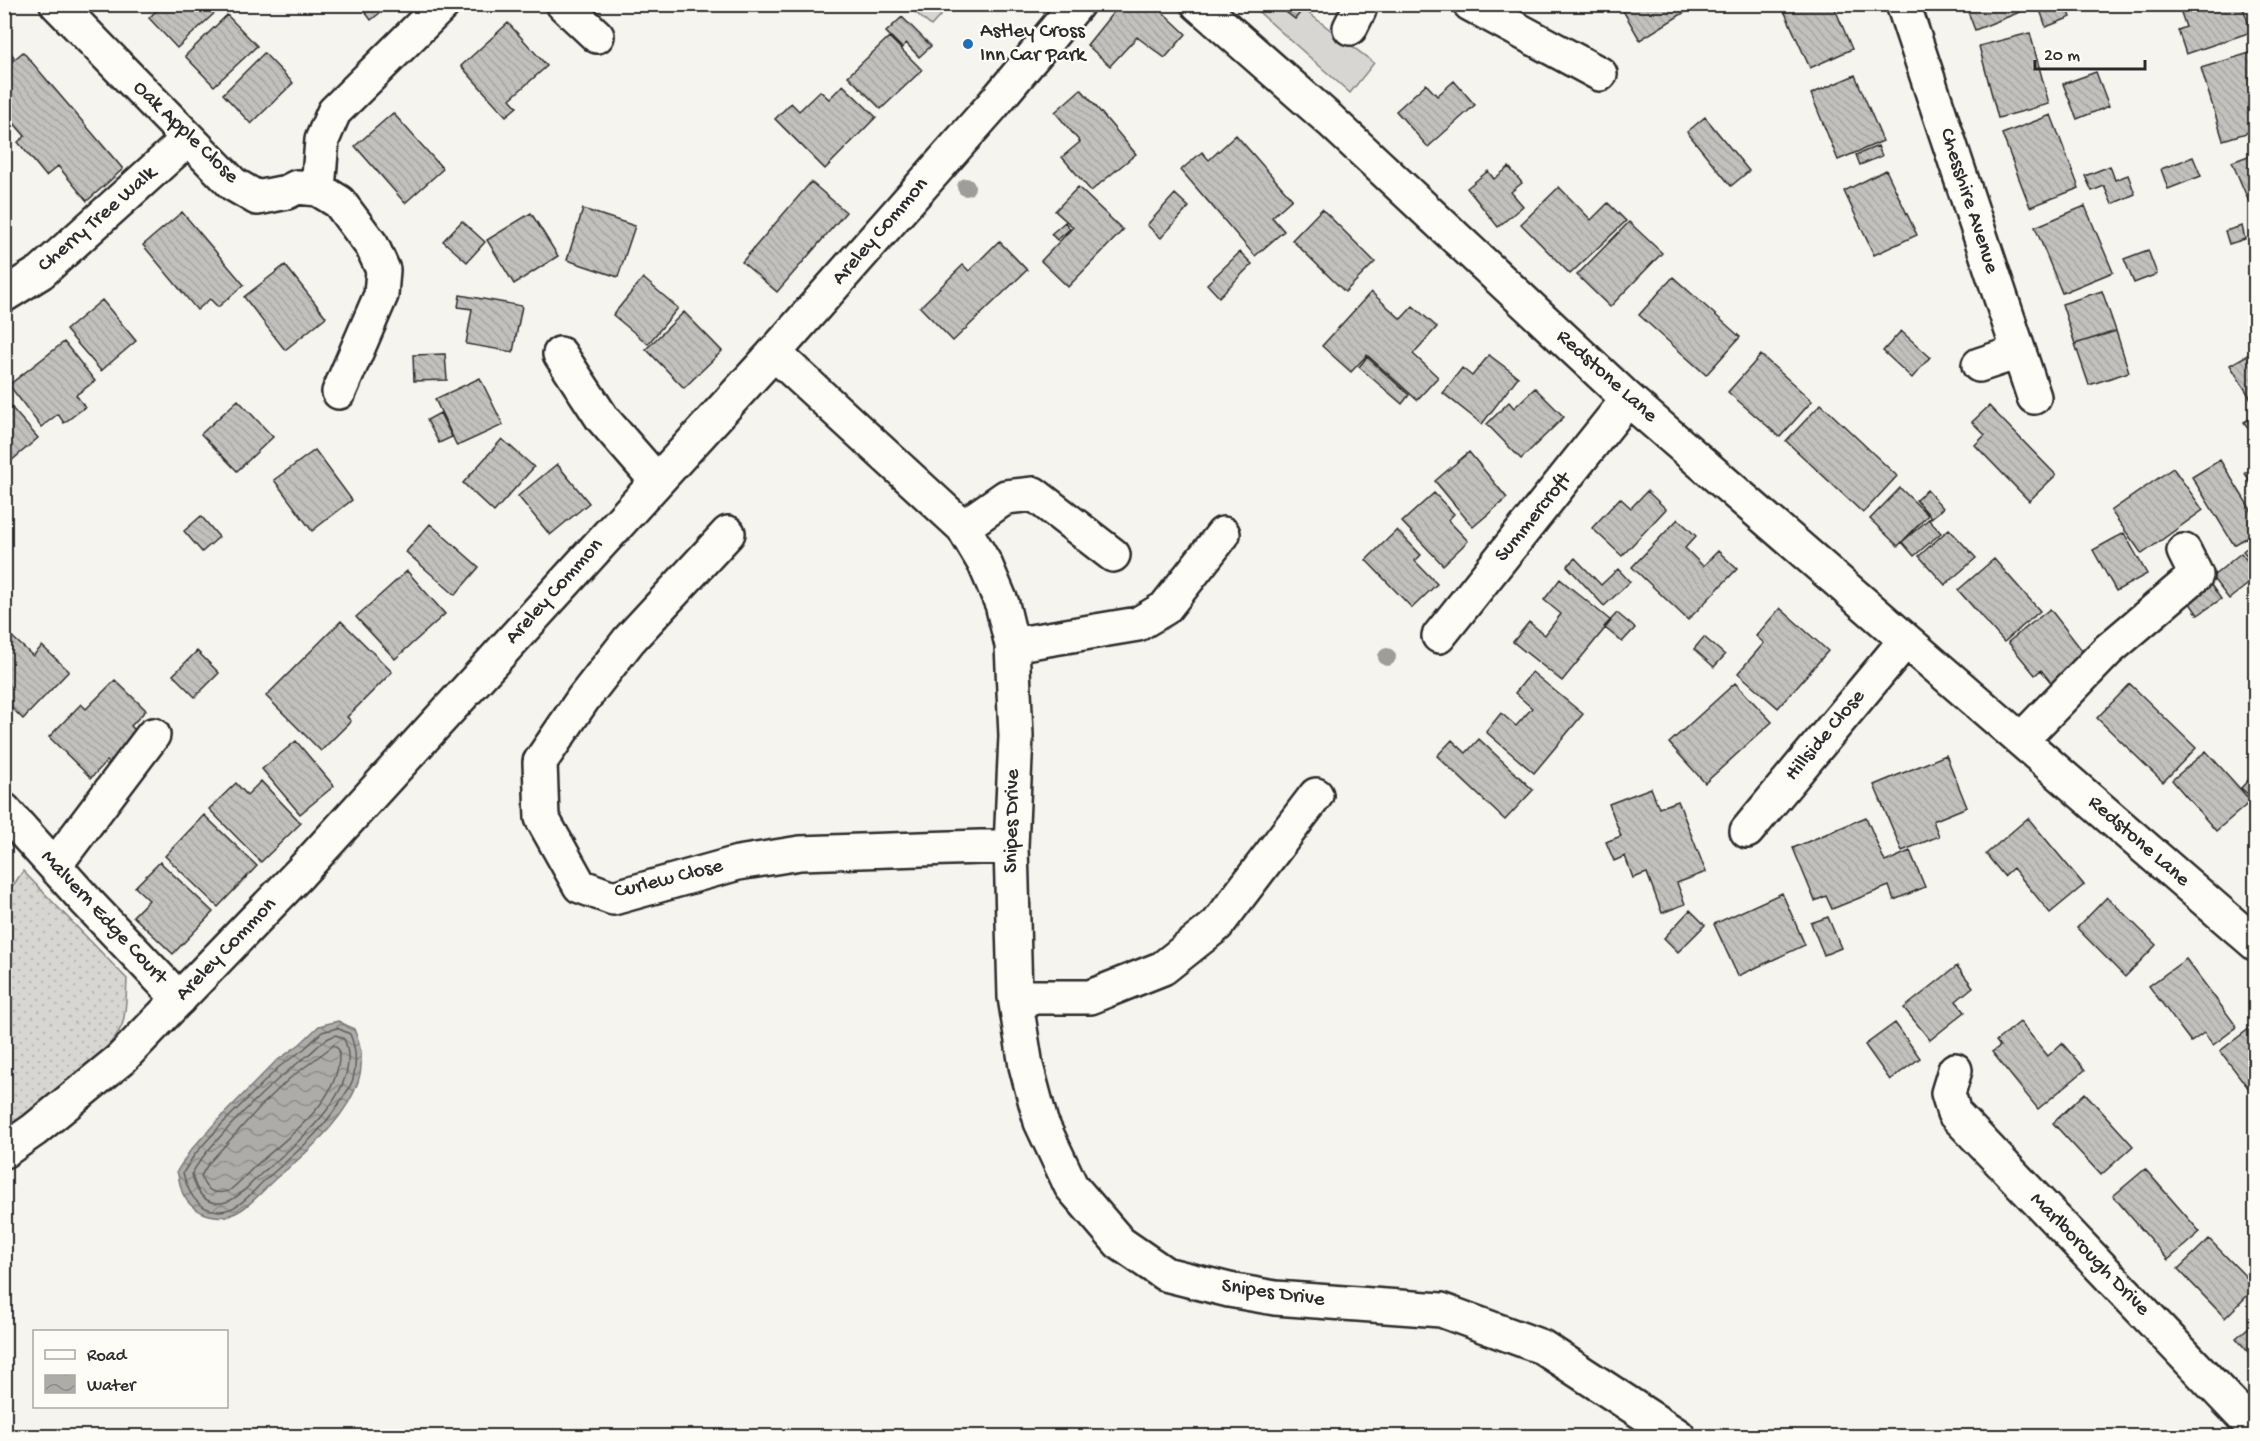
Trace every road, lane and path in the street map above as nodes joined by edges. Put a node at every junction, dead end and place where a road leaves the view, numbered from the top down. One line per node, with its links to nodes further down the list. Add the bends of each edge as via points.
1 (57, 4): 10 (street, Oak Apple Close)
2 (442, 4): 11 (street, via 334,112 322,140)
3 (563, 4): 8 (street)
4 (1077, 4): 13 (street, Areley Common)
5 (1198, 4): 19 (street, Redstone Lane, via 1331,121)
6 (1470, 4): 9 (street)
7 (1903, 4): 14 (street, Chesshire Avenue)
8 (597, 36)
9 (1600, 75)
10 (188, 140): 11 (street, Oak Apple Close, via 233,184 258,198 297,187); 12 (street, Cherry Tree Walk, via 41,272)
11 (318, 189): 17 (street, via 339,202 372,246 383,270 381,295)
12 (4, 295)
13 (774, 352): 20 (street, Areley Common); 21 (street, Snipes Drive)
14 (2018, 352): 16 (street); 18 (street, Chesshire Avenue)
15 (560, 354): 20 (street, via 602,418)
16 (1979, 365)
17 (339, 392)
18 (2034, 398)
19 (1628, 399): 26 (street, Summercroft); 27 (street, Redstone Lane)
20 (656, 480): 38 (street, Areley Common, via 300,873)
21 (963, 527): 25 (street, via 1006,497 1034,494); 28 (street, Snipes Drive, via 1002,604)
22 (728, 532): 34 (street, Curlew Close, via 629,640 540,762 542,818 580,886 613,898 738,863 800,852)
23 (1223, 534): 28 (street, via 1165,608 1138,624)
24 (2184, 551): 30 (street, via 2196,575 2108,650)
25 (1113, 555)
26 (1439, 636)
27 (1905, 641): 30 (street, Redstone Lane); 33 (street, Hillside Close)
28 (1012, 645): 34 (street, Snipes Drive, via 1016,736)
29 (153, 735): 35 (street)
30 (2021, 740): 36 (street, Redstone Lane)
31 (1316, 795): 37 (street, via 1217,925 1163,968 1090,997)
32 (4, 810): 35 (street, Malvern Edge Court)
33 (1747, 831)
34 (1011, 846): 37 (street, Snipes Drive)
35 (56, 865): 38 (street, Malvern Edge Court)
36 (2256, 944)
37 (1015, 997): 42 (street, Snipes Drive, via 1026,1066 1041,1122 1071,1186 1120,1243 1165,1274 1275,1298 1440,1310 1542,1347)
38 (179, 999): 40 (street, Areley Common, via 120,1059)
39 (1955, 1070): 41 (street, Marlborough Drive, via 1948,1093 1954,1113)
40 (4, 1151)
41 (2256, 1430)
42 (1678, 1437)

